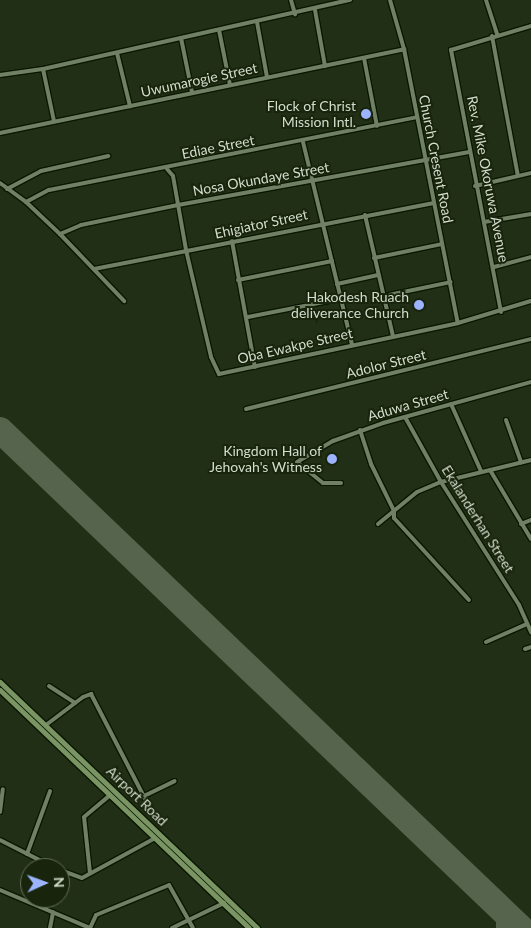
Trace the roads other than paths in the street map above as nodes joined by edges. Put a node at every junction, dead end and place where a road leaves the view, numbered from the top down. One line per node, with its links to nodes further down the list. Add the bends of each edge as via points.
1 (291, 0): 6 (street)
2 (350, 0): 5 (street)
3 (390, 0): 12 (street, Church Cresent Road)
4 (486, 0): 10 (street)
5 (315, 10): 6 (street); 15 (street)
6 (295, 14): 7 (street)
7 (257, 22): 9 (street); 18 (street)
8 (531, 26): 10 (street)
9 (219, 30): 11 (street); 19 (street)
10 (494, 35): 27 (street, Rev. Mike Okoruwa Avenue, via 451,50); 32 (street)
11 (181, 38): 13 (street); 20 (street)
12 (404, 49): 14 (street, Uwumarogie Street); 22 (street, Church Cresent Road)
13 (117, 52): 16 (street); 21 (street)
14 (364, 58): 15 (street, Uwumarogie Street); 24 (street)
15 (325, 66): 18 (street, Uwumarogie Street)
16 (43, 69): 17 (street); 23 (street)
17 (0, 75)
18 (268, 77): 19 (street, Uwumarogie Street)
19 (230, 85): 20 (street, Uwumarogie Street)
20 (192, 92): 21 (street, Uwumarogie Street)
21 (130, 106): 23 (street, Uwumarogie Street)
22 (416, 117): 24 (street, Ediae Street); 29 (street, Church Cresent Road)
23 (54, 121): 25 (street, Uwumarogie Street)
24 (377, 126): 26 (street, Ediae Street)
25 (0, 133)
26 (303, 142): 30 (street, Ediae Street); 33 (street)
27 (469, 152): 29 (street, Nosa Okundaye Street); 35 (street, Rev. Mike Okoruwa Avenue)
28 (108, 156): 36 (street, via 40,171)
29 (425, 160): 33 (street, Nosa Okundaye Street); 38 (street, Church Cresent Road)
30 (167, 169): 37 (street, Ediae Street, via 49,190); 39 (street, via 173,176)
31 (531, 173): 32 (street)
32 (518, 176): 35 (street)
33 (314, 182): 39 (street, Nosa Okundaye Street); 42 (street)
34 (0, 183): 36 (street)
35 (475, 186): 43 (street, Rev. Mike Okoruwa Avenue)
36 (8, 189): 37 (street)
37 (26, 202): 44 (street)
38 (433, 202): 41 (street, Ehigiator Street); 46 (street, Church Cresent Road)
39 (178, 205): 44 (street, Nosa Okundaye Street, via 81,225); 47 (street)
40 (531, 214): 43 (street)
41 (365, 215): 42 (street, Ehigiator Street); 49 (street)
42 (322, 222): 45 (street, Ehigiator Street); 50 (street)
43 (484, 222): 51 (street, Rev. Mike Okoruwa Avenue)
44 (60, 234): 52 (street)
45 (232, 241): 47 (street, Ehigiator Street); 54 (street)
46 (442, 244): 49 (street); 55 (street, Church Cresent Road)
47 (186, 250): 52 (street, Ehigiator Street); 67 (street, Oba Ewakpe Street, via 216,371 224,374)
48 (531, 257): 51 (street)
49 (374, 258): 53 (street)
50 (332, 262): 54 (street); 56 (street)
51 (494, 267): 61 (street, Rev. Mike Okoruwa Avenue)
52 (94, 269): 59 (street)
53 (378, 275): 56 (street); 57 (street)
54 (238, 280): 62 (street)
55 (451, 282): 57 (street); 63 (street, Church Cresent Road)
56 (336, 284): 58 (street)
57 (384, 296): 64 (street)
58 (340, 299): 62 (street); 66 (street)
59 (124, 301)
60 (531, 301): 61 (street, Oba Ewakpe Street)
61 (501, 312): 63 (street, Oba Ewakpe Street)
62 (248, 317): 67 (street)
63 (458, 323): 64 (street, Oba Ewakpe Street)
64 (393, 336): 66 (street, Oba Ewakpe Street)
65 (531, 339): 70 (street, Adolor Street)
66 (352, 344): 67 (street, Oba Ewakpe Street)
67 (255, 367)
68 (531, 382): 69 (street, Aduwa Street)
69 (450, 404): 71 (street, Aduwa Street); 77 (street)
70 (246, 408)
71 (404, 418): 73 (street, Aduwa Street); 78 (street, Ekalanderhan Street)
72 (506, 420): 75 (street)
73 (360, 430): 79 (street, Aduwa Street, via 297,462 323,483); 80 (street, via 371,464)
74 (531, 460): 75 (street)
75 (521, 462): 76 (street)
76 (490, 470): 77 (street); 83 (street)
77 (481, 471): 78 (street)
78 (441, 482): 80 (street, via 404,500); 86 (street, Ekalanderhan Street, via 519,605)
79 (340, 483)
80 (394, 510): 82 (street); 85 (street, via 394,518 415,544 444,570)
81 (531, 520): 83 (street)
82 (378, 524)
83 (521, 524): 84 (street)
84 (531, 539)
85 (469, 600)
86 (527, 624): 87 (street, Ekalanderhan Street); 88 (street)
87 (531, 632)
88 (486, 642)
89 (531, 647): 90 (street)
90 (525, 649)
91 (0, 682): 95 (main road, Airport Road)
92 (49, 686): 94 (street)
93 (0, 690): 95 (main road, Airport Road)
94 (75, 703): 96 (street); 101 (street, via 86,695 94,697)
95 (22, 707): 96 (main road, Airport Road); 100 (main road, Airport Road)
96 (46, 725): 119 (main road, Airport Road)
97 (175, 780): 101 (street)
98 (3, 789): 102 (street)
99 (50, 791): 106 (street)
100 (110, 795): 104 (main road, Airport Road); 108 (street, via 84,817)
101 (144, 796): 103 (street)
102 (0, 812)
103 (153, 814)
104 (155, 838): 108 (street); 111 (main road, Airport Road)
105 (0, 840): 106 (street)
106 (27, 854): 107 (street)
107 (35, 858)
108 (90, 873): 109 (street, via 76,878)
109 (70, 875)
110 (0, 890): 112 (street)
111 (224, 903): 113 (street); 118 (main road, Airport Road)
112 (53, 912): 114 (street); 115 (street)
113 (190, 920): 115 (street, via 171,886 166,885 96,915); 116 (street); 117 (street)
114 (50, 928)
115 (90, 928)
116 (172, 928)
117 (193, 928)
118 (249, 928)
119 (257, 928)

